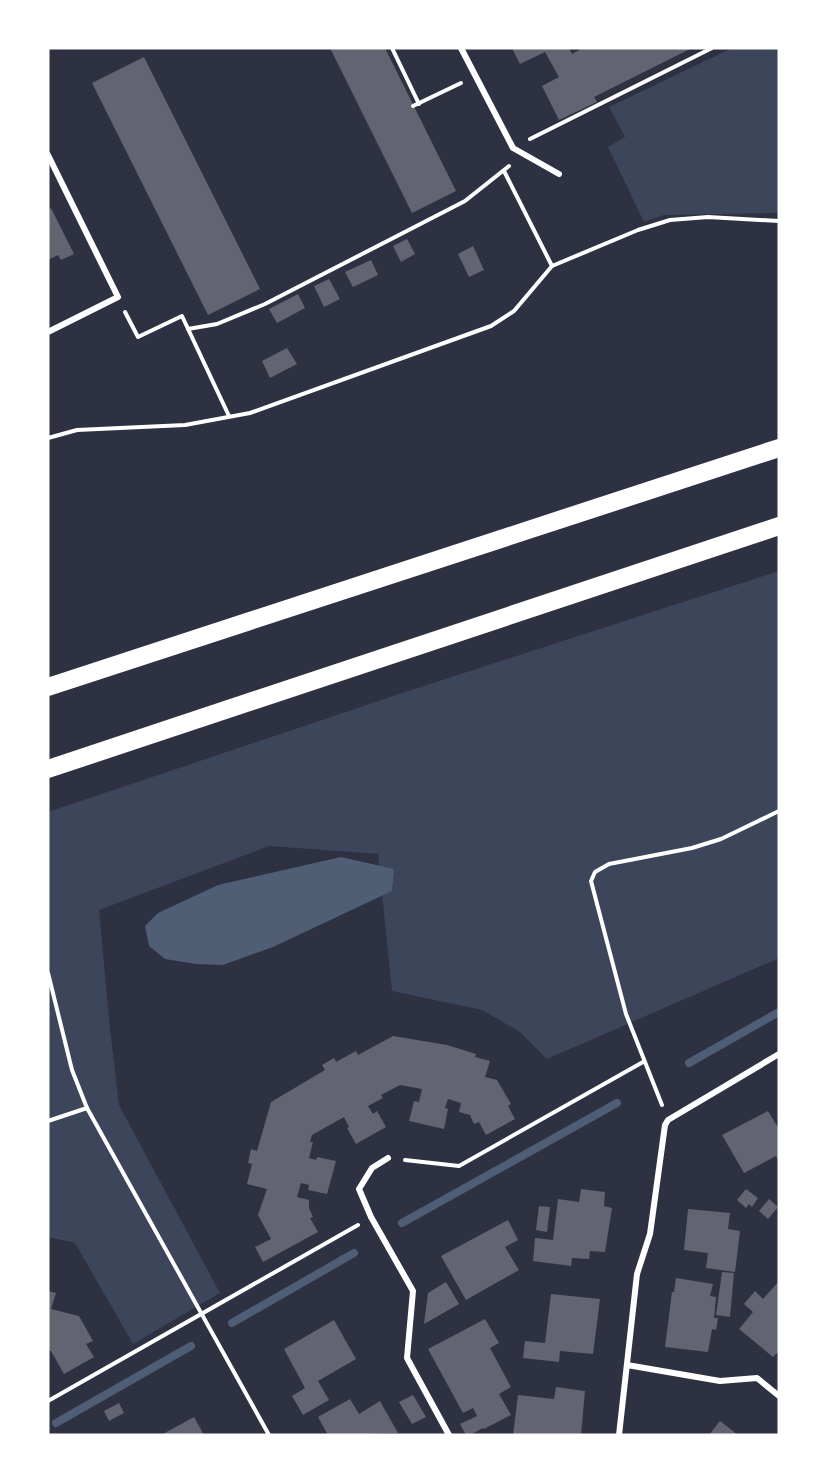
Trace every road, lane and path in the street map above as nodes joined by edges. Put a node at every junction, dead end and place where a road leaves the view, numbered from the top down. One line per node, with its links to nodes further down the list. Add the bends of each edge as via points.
1 (392, 48): 5 (path)
2 (461, 48): 4 (street)
3 (712, 48): 7 (path)
4 (475, 75): 5 (path); 7 (street)
5 (419, 104): 6 (path)
6 (413, 106)
7 (513, 148): 9 (street)
8 (48, 154): 14 (street)
9 (524, 154): 10 (path); 11 (street)
10 (504, 171): 13 (path); 15 (path, via 465,201 265,304 217,324)
11 (559, 174)
12 (779, 221): 13 (path, via 708,217 670,220)
13 (552, 266): 17 (path, via 514,311 491,326 250,412)
14 (118, 297): 15 (path, via 138,338 182,316); 16 (street)
15 (188, 329): 17 (path)
16 (48, 332)
17 (229, 416): 18 (path, via 185,425 77,430)
18 (48, 438)
19 (779, 448): 21 (highway)
20 (779, 526): 22 (highway)
21 (48, 687)
22 (48, 769)
23 (779, 811): 26 (path, via 722,839 620,861 595,872 592,891)
24 (48, 973): 27 (path, via 72,1070)
25 (779, 1054): 28 (street)
26 (643, 1062): 28 (path); 30 (path, via 459,1166)
27 (87, 1108): 29 (path); 32 (path)
28 (668, 1120): 33 (street, via 650,1233 637,1274)
29 (48, 1121)
30 (388, 1158): 31 (street, via 372,1168 359,1189)
31 (371, 1217): 32 (path); 37 (street, via 413,1291 406,1358)
32 (201, 1314): 35 (path); 36 (path)
33 (627, 1365): 34 (street, via 720,1381 757,1378); 38 (street)
34 (779, 1396)
35 (48, 1401)
36 (269, 1435)
37 (449, 1435)
38 (620, 1435)

